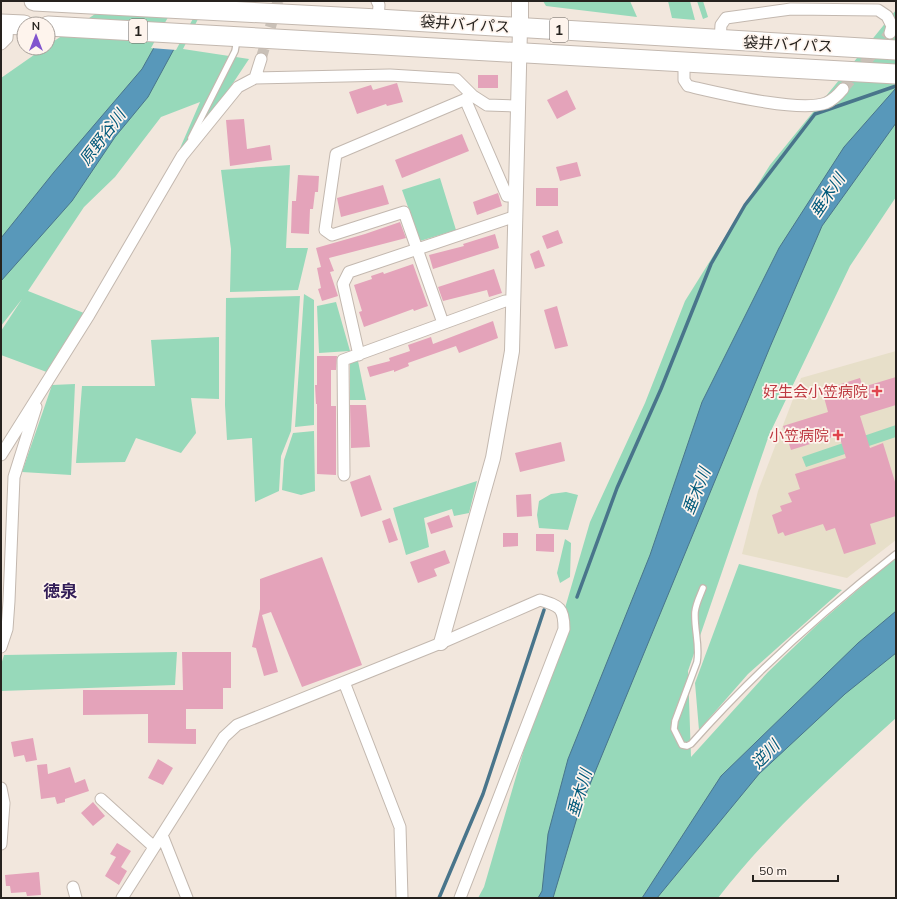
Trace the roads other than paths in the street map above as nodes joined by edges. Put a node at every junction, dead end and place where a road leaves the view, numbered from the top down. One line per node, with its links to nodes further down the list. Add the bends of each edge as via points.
1 (520, 1): 7 (main road)
2 (49, 2): 4 (highway, 袋井バイパス / 1, via 235,12)
3 (878, 6): 9 (street, via 791,9 726,18 721,25); 11 (street, via 892,26)
4 (378, 10): 7 (highway, 袋井バイパス / 1)
5 (11, 24): 10 (street, via 7,38)
6 (56, 26): 8 (highway, 袋井バイパス / 1)
7 (520, 28): 9 (highway, 袋井バイパス / 1); 12 (street)
8 (231, 36): 12 (highway, 袋井バイパス / 1); 20 (lane, via 235,51)
9 (720, 41): 11 (highway, 袋井バイパス / 1)
10 (1, 44)
11 (890, 44)
12 (520, 54): 14 (highway, 袋井バイパス / 1); 19 (street)
13 (261, 59): 16 (street)
14 (684, 62): 15 (highway, 袋井バイパス / 1); 17 (street, via 684,80 688,86 760,101 810,106 826,103)
15 (896, 74)
16 (255, 78): 18 (street, via 390,75 456,80); 20 (street, via 238,87)
17 (843, 90)
18 (469, 98): 19 (street, via 487,105); 21 (street, via 507,196); 23 (street, via 336,154 325,230 332,235 404,212)
19 (517, 106): 21 (street)
20 (182, 156): 27 (street)
21 (516, 196): 22 (street)
22 (516, 216): 23 (street); 24 (street)
23 (418, 250): 25 (street); 26 (street, via 349,272 343,284)
24 (514, 301): 25 (street, via 505,301); 32 (street, via 512,351 493,458)
25 (443, 323): 26 (street)
26 (359, 355): 29 (street, via 343,360)
27 (42, 390): 28 (street); 33 (street, via 14,477 8,607)
28 (1, 455)
29 (344, 475)
30 (896, 554): 31 (lane, via 805,629 687,746 682,745 674,729 697,662 699,652 695,614)
31 (703, 588)
32 (441, 644): 34 (street); 43 (street, via 540,600 556,605 564,614 564,629)
33 (1, 647)
34 (344, 682): 37 (street, via 237,724 224,737); 42 (street, via 400,827)
35 (1, 788): 38 (street, via 4,803)
36 (101, 799): 39 (street)
37 (162, 835): 39 (street); 41 (street)
38 (1, 844)
39 (154, 848): 40 (street)
40 (122, 898)
41 (187, 898)
42 (402, 898)
43 (460, 898)

